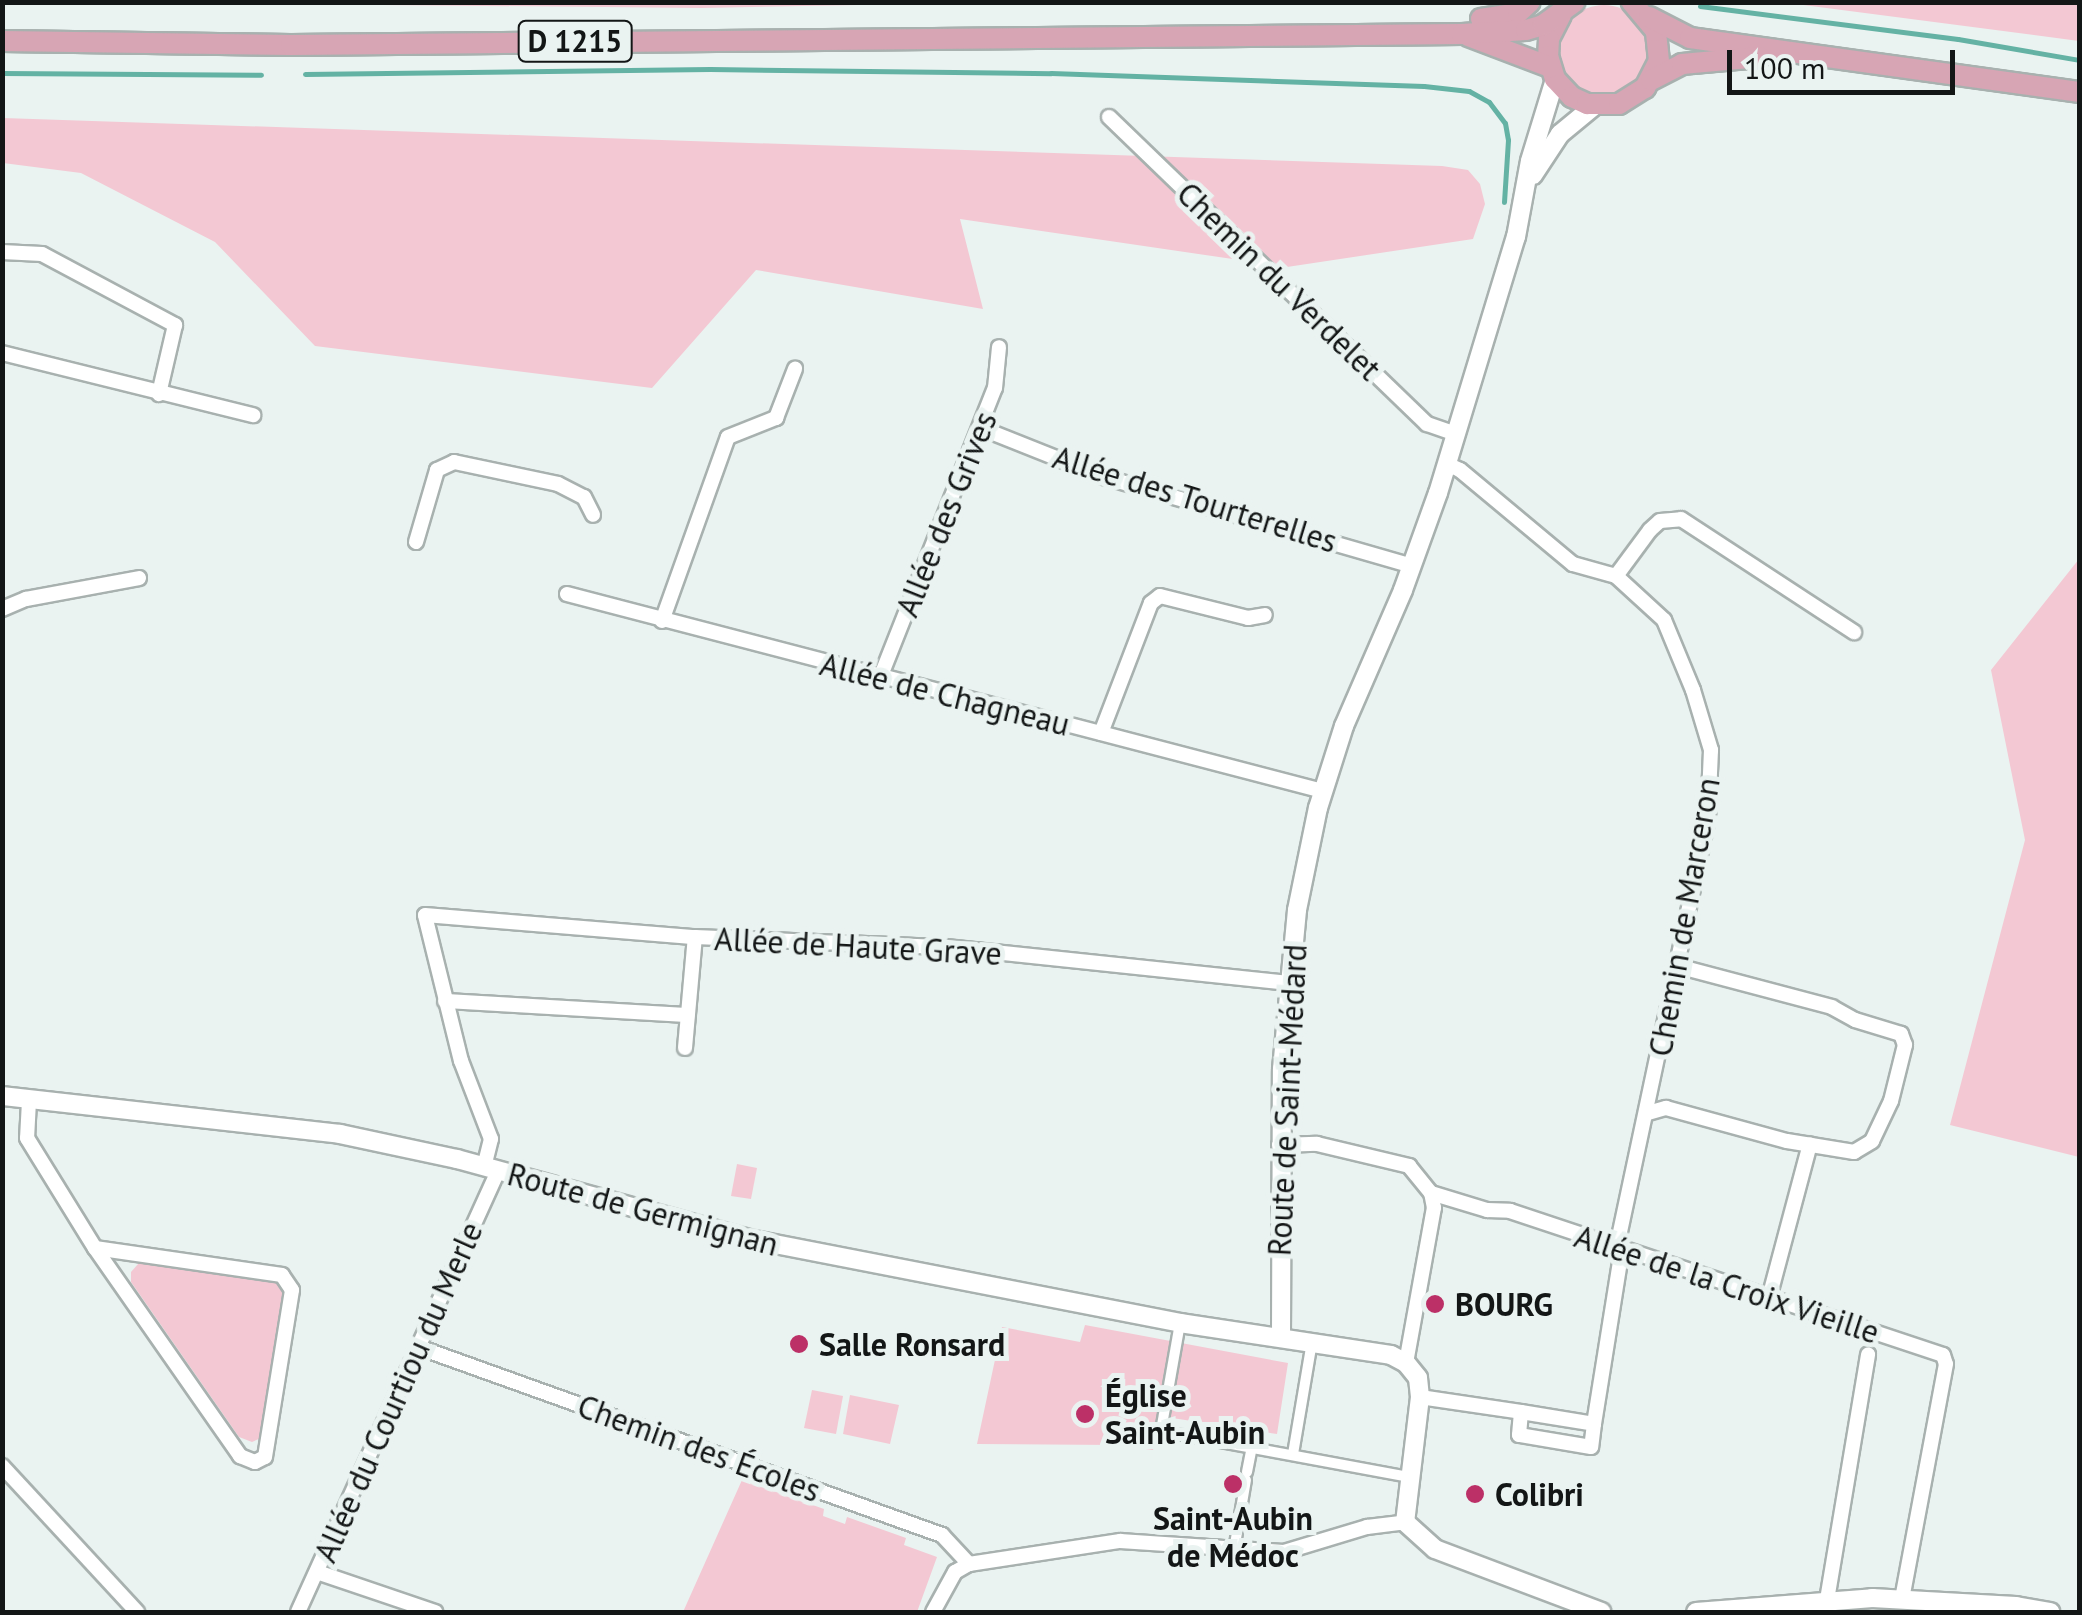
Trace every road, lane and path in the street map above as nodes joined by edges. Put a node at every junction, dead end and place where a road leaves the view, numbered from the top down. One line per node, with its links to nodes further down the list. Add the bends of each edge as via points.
1 (1530, 2): 5 (main road, via 1504,17)
2 (1632, 2): 4 (main road)
3 (1569, 6): 6 (main road, D 1215, via 1526,30); 9 (main road, via 1549,39)
4 (1649, 17): 8 (main road, via 1690,38); 10 (main road, via 1660,46)
5 (1319, 32): 6 (main road, D 1215); 7 (main road, D 1215, via 290,45)
6 (1462, 34): 9 (main road, D 1215)
7 (2, 41)
8 (1817, 56): 10 (main road, via 1706,60); 11 (main road)
9 (1553, 73): 12 (main road, via 1572,97); 14 (street, Route de Saint-Médard)
10 (1651, 80): 12 (main road, via 1633,98)
11 (2080, 92)
12 (1594, 106): 14 (street, Route de Saint-Médard, via 1560,134)
13 (1109, 117): 22 (street, Chemin du Verdelet, via 1427,424)
14 (1526, 188): 22 (street, Route de Saint-Médard)
15 (2, 252): 19 (street, via 42,254 175,325)
16 (999, 347): 21 (street, Allée des Grives, via 995,388)
17 (2, 353): 19 (street)
18 (795, 369): 32 (street, via 776,418 728,436)
19 (159, 394): 20 (street)
20 (254, 415)
21 (980, 428): 26 (street, Allée des Tourterelles, via 1104,477); 34 (street, Allée des Grives)
22 (1456, 434): 23 (street, Route de Saint-Médard)
23 (1447, 464): 26 (street, Route de Saint-Médard); 27 (street, Chemin de Marceron, via 1573,564)
24 (593, 516): 25 (street, via 584,497 558,484 454,462 437,470)
25 (416, 542)
26 (1412, 566): 36 (street, Route de Saint-Médard)
27 (1616, 576): 33 (street, via 1660,521 1680,519); 38 (street, Chemin de Marceron, via 1664,620 1711,750 1708,818)
28 (140, 578): 30 (street)
29 (567, 594): 32 (street, Allée de Chagneau)
30 (2, 609)
31 (1265, 615): 35 (street, via 1248,618 1160,596)
32 (662, 621): 34 (street, Allée de Chagneau)
33 (1854, 632)
34 (880, 678): 35 (street, Allée de Chagneau)
35 (1101, 733): 36 (street, Allée de Chagneau)
36 (1322, 791): 39 (street, Route de Saint-Médard)
37 (695, 937): 39 (street, Allée de Haute Grave, via 946,947); 40 (street, Allée de Haute Grave, via 425,915); 41 (street)
38 (1678, 966): 45 (street, Chemin de Marceron); 46 (street, via 1832,1007 1901,1034 1906,1045 1891,1101 1866,1149)
39 (1289, 983): 47 (street, Route de Saint-Médard)
40 (445, 1001): 41 (street); 48 (street, via 491,1139)
41 (688, 1015): 42 (street)
42 (685, 1048)
43 (2, 1096): 44 (street, Route de Germignan)
44 (29, 1101): 48 (street, Route de Germignan, via 340,1134); 50 (street, via 27,1138)
45 (1648, 1113): 46 (street, via 1666,1108); 51 (street, Chemin de Marceron)
46 (1810, 1144): 52 (street)
47 (1279, 1145): 49 (street, Allée de la Croix Vieille, via 1317,1144 1409,1166); 54 (street, Route de Saint-Médard)
48 (491, 1169): 53 (street, Route de Germignan, via 749,1239); 56 (street, Allée du Courtiou du Merle)
49 (1430, 1193): 51 (street, Allée de la Croix Vieille, via 1510,1211); 58 (street, via 1434,1208)
50 (95, 1248): 50 (street, via 240,1456 255,1462 264,1457 292,1290 282,1276)
51 (1622, 1249): 52 (street, Allée de la Croix Vieille); 61 (street, Chemin de Marceron)
52 (1769, 1298): 71 (street, Allée de la Croix Vieille, via 1943,1355)
53 (1180, 1322): 54 (street, Route de Germignan); 62 (street, via 1161,1431)
54 (1281, 1336): 55 (street)
55 (1312, 1342): 58 (street); 63 (street)
56 (418, 1347): 68 (street, Chemin des Écoles, via 942,1535); 69 (street, Allée du Courtiou du Merle)
57 (1868, 1354): 70 (street)
58 (1406, 1363): 59 (street, via 1418,1378)
59 (1420, 1397): 60 (street); 65 (street)
60 (1522, 1412): 61 (street); 61 (street, via 1518,1436 1590,1446)
61 (1594, 1424)
62 (1252, 1446): 63 (street); 67 (street)
63 (1293, 1454): 65 (street)
64 (2, 1466): 73 (street)
65 (1408, 1477): 66 (street)
66 (1405, 1522): 67 (street, via 1284,1552); 77 (street, via 1435,1549)
67 (1234, 1550): 68 (street, via 1120,1541)
68 (968, 1564): 76 (street, via 955,1572)
69 (317, 1572): 74 (street, Allée du Courtiou du Merle); 75 (street)
70 (1827, 1600): 71 (street); 78 (street)
71 (1902, 1600): 72 (street)
72 (2016, 1609): 79 (street)
73 (137, 1612)
74 (298, 1612)
75 (435, 1612)
76 (933, 1612)
77 (1602, 1612)
78 (1696, 1612)
79 (2050, 1612)

